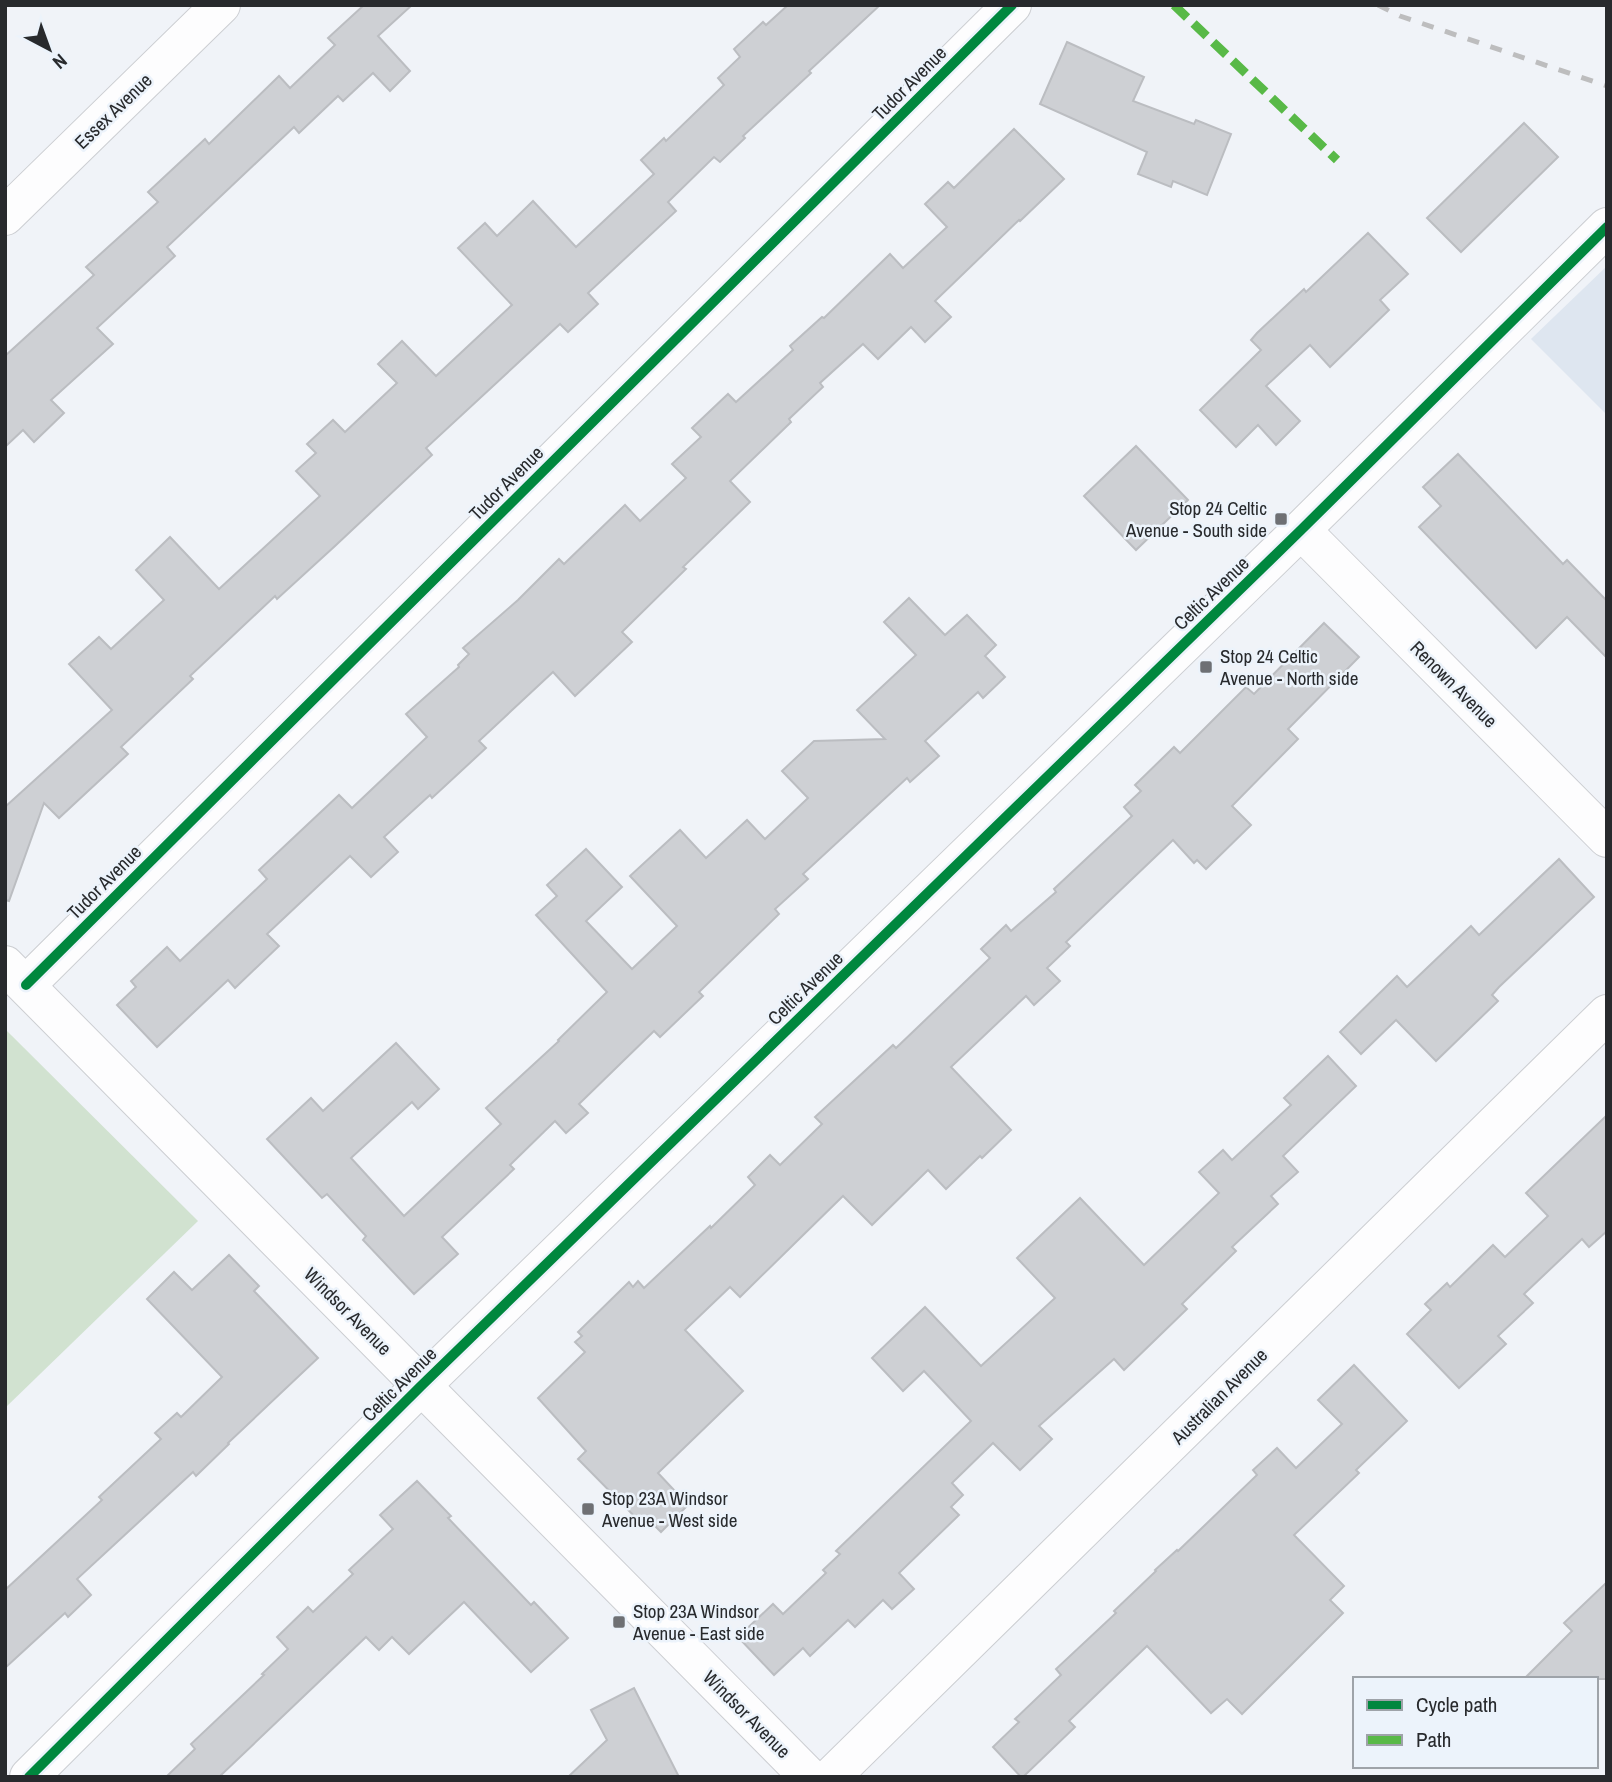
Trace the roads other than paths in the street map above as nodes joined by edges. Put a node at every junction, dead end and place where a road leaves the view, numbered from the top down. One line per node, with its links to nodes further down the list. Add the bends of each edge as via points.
1 (221, 5): 3 (street, Essex Avenue)
2 (1012, 5): 7 (street, Tudor Avenue)
3 (5, 216)
4 (1607, 227): 5 (street, Celtic Avenue)
5 (1301, 530): 6 (street, Renown Avenue); 9 (street, Celtic Avenue)
6 (1607, 838)
7 (16, 975): 9 (street, Windsor Avenue)
8 (1607, 1014): 12 (street, Australian Avenue)
9 (421, 1386): 10 (street, Celtic Avenue); 11 (street, Windsor Avenue)
10 (29, 1777)
11 (809, 1777)
12 (831, 1777)

